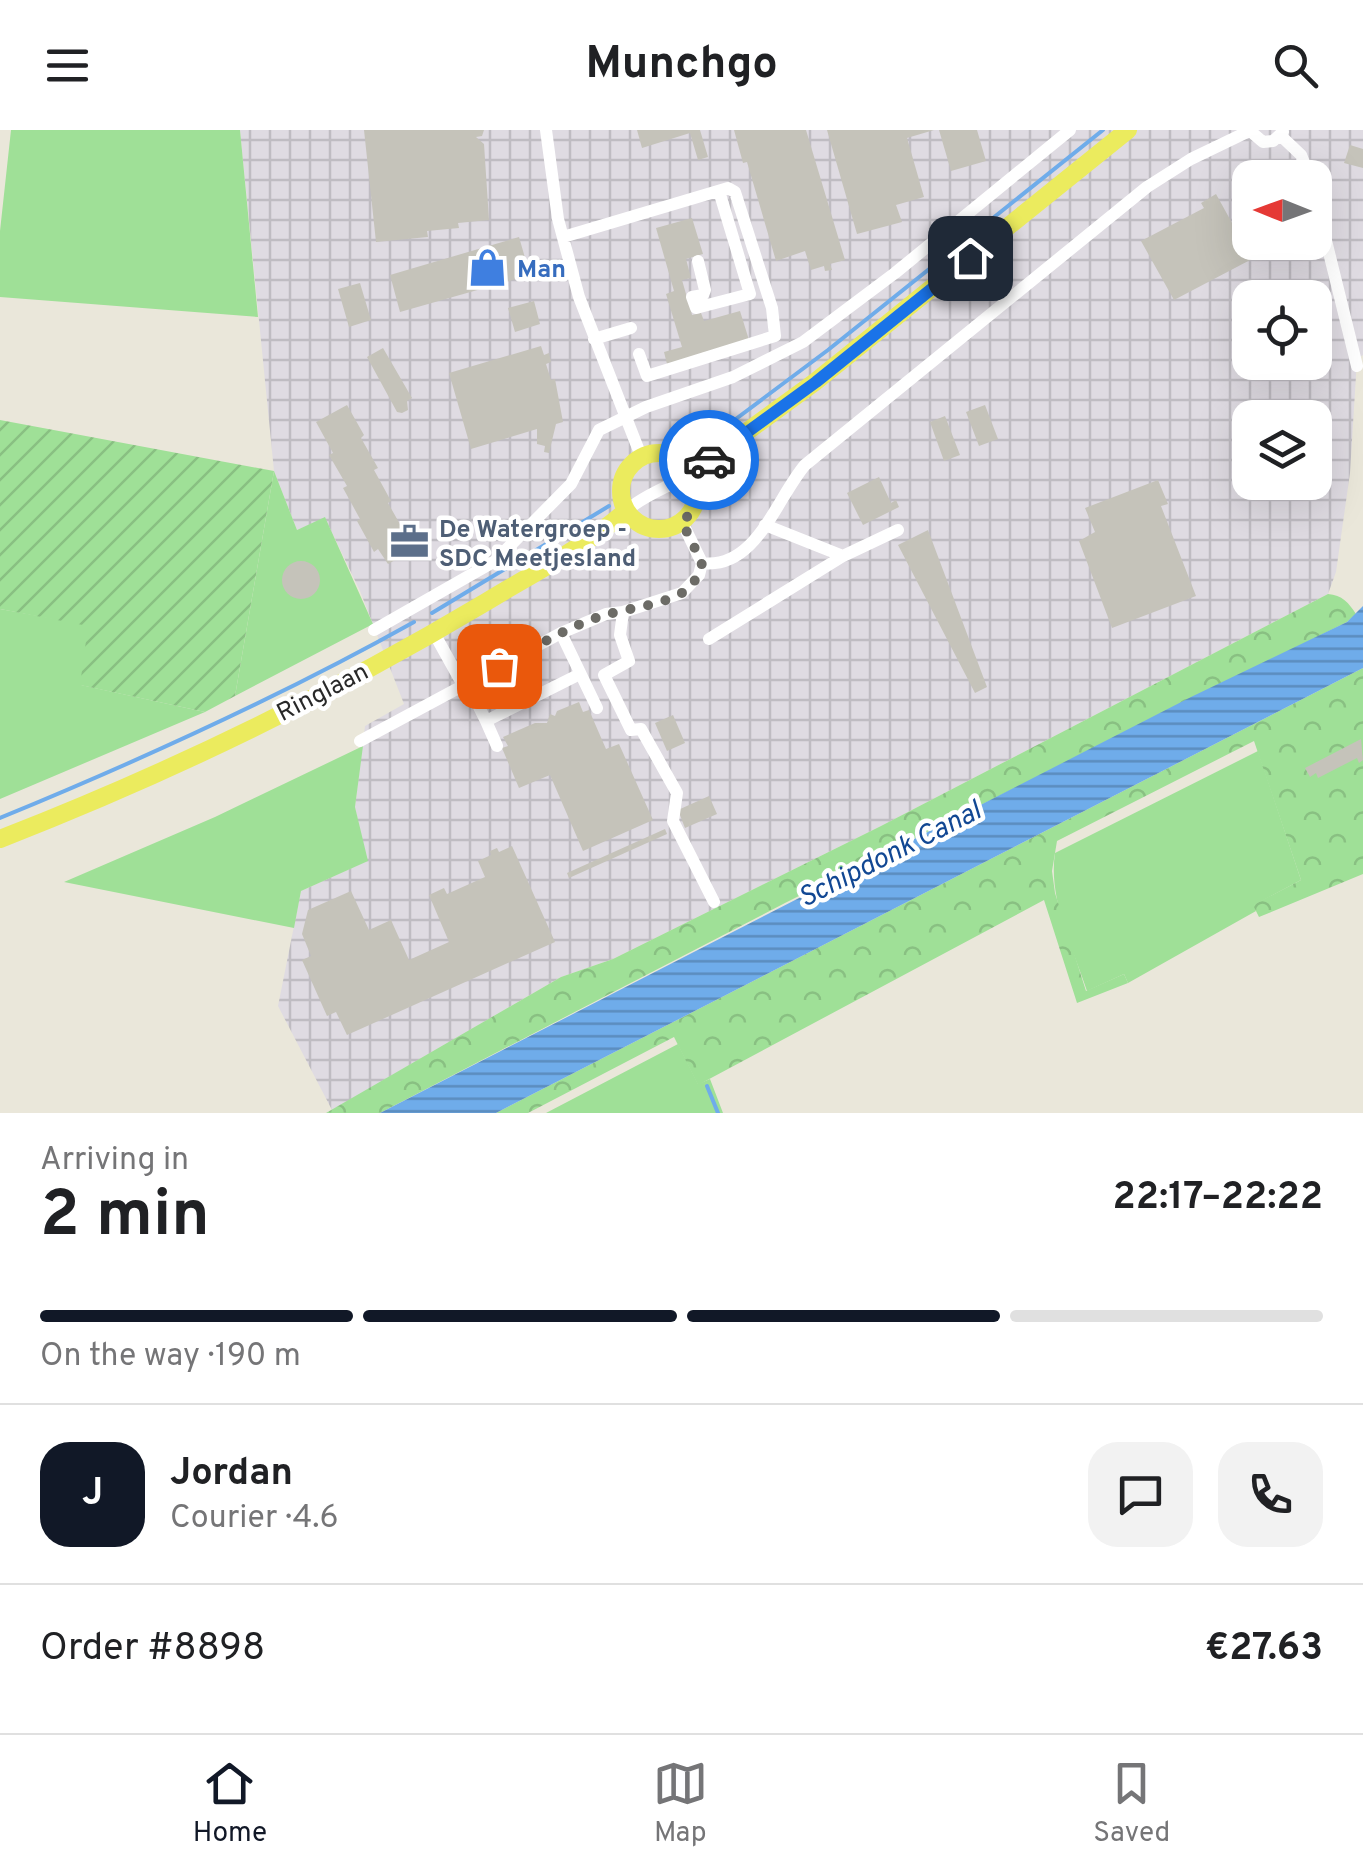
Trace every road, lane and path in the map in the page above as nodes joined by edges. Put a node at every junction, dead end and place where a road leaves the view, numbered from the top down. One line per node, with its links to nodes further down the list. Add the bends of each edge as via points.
1 (546, 130): 8 (street)
2 (1070, 130): 15 (street, via 803,342 720,382)
3 (1128, 130): 17 (main road, via 858,349)
4 (1249, 130): 5 (street, via 1263,142); 20 (street, via 1147,187 919,370 805,464)
5 (1282, 133): 6 (street)
6 (1303, 160)
7 (718, 190): 8 (street); 10 (street, via 750,294 696,308 692,297 705,290); 13 (street, via 736,192 776,336 647,376)
8 (563, 237): 12 (street)
9 (1330, 260): 14 (street)
10 (698, 261)
11 (631, 328): 12 (street)
12 (594, 339): 15 (street)
13 (640, 354)
14 (1356, 366)
15 (624, 416): 16 (street); 25 (street, via 599,430 571,484 495,562)
16 (641, 456): 17 (main road, via 668,452); 18 (main road, via 623,477)
17 (693, 471): 18 (street); 19 (main road, via 696,504)
18 (626, 510): 19 (main road, via 653,529); 26 (main road, Ringlaan)
19 (682, 522): 23 (street)
20 (766, 526): 22 (street); 23 (street, via 728,562)
21 (898, 530): 22 (street)
22 (843, 556): 28 (street)
23 (702, 563): 24 (street, via 682,593)
24 (623, 612): 27 (street); 36 (street, via 620,635 629,662 604,674 630,730 641,729 677,793 673,821)
25 (374, 630)
26 (434, 633): 30 (street); 35 (main road, Ringlaan, via 222,743)
27 (561, 634): 29 (street); 30 (street)
28 (708, 639)
29 (580, 674): 31 (street); 32 (street)
30 (465, 684): 32 (street); 33 (street)
31 (597, 708)
32 (486, 721): 34 (street)
33 (360, 740)
34 (496, 746)
35 (0, 839)
36 (714, 902)

